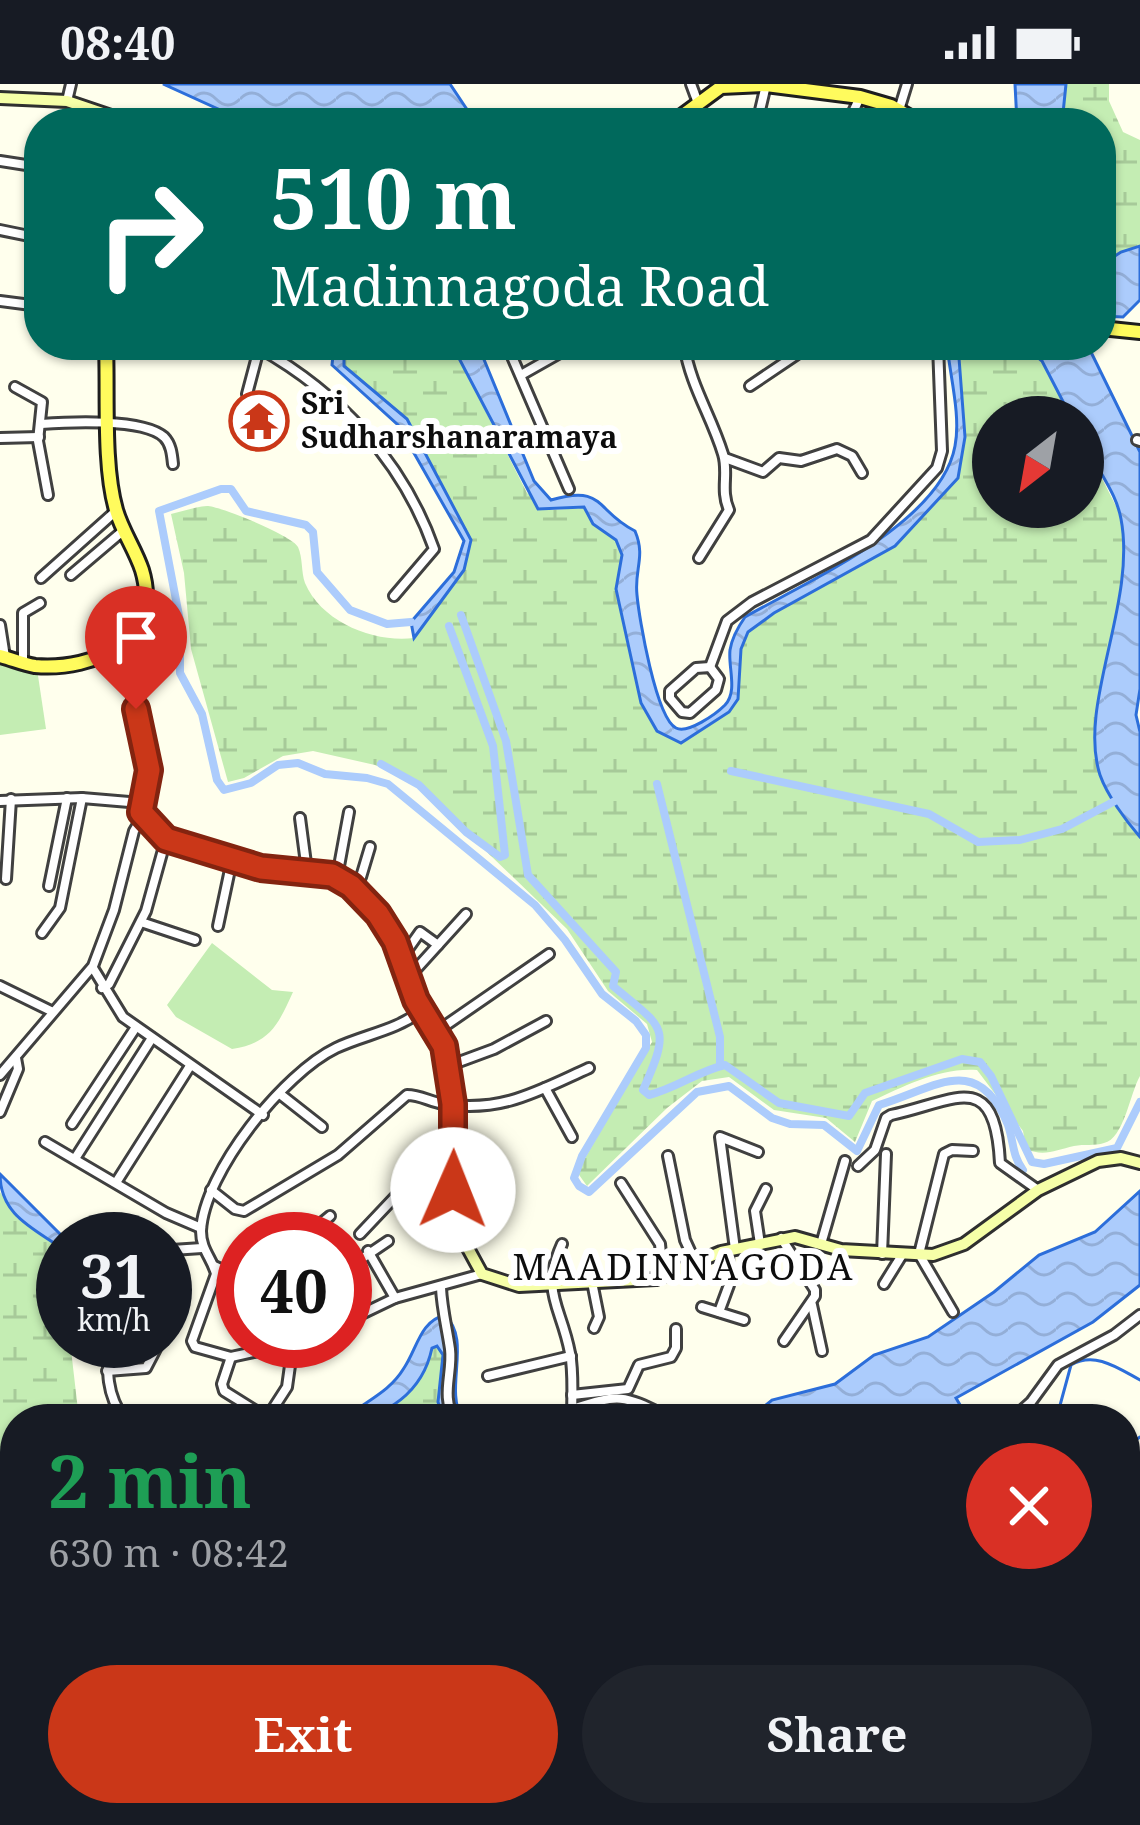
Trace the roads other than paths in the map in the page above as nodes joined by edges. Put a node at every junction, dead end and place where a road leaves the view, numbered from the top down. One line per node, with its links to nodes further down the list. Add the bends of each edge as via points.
1 (71, 84): 8 (street)
2 (691, 84): 9 (street)
3 (907, 84): 14 (street)
4 (766, 85): 5 (main road); 9 (main road, via 721,87)
5 (828, 88): 6 (main road)
6 (860, 97): 13 (street); 14 (main road)
7 (0, 98): 8 (street)
8 (73, 103): 10 (street); 11 (street)
9 (698, 103): 12 (main road)
10 (74, 108)
11 (87, 108)
12 (692, 108)
13 (855, 108)
14 (895, 108)
15 (107, 360): 28 (main road)
16 (256, 360): 26 (street, via 247,394)
17 (282, 360): 41 (street, via 357,421 393,468 434,549)
18 (514, 360): 23 (street)
19 (548, 360): 23 (street)
20 (687, 360): 31 (street)
21 (789, 360): 24 (street)
22 (939, 360): 47 (street, via 937,468 871,540 727,621)
23 (521, 375): 34 (street)
24 (750, 386)
25 (15, 387): 27 (street, via 42,402)
26 (256, 416)
27 (41, 424): 28 (street); 29 (street)
28 (110, 424): 32 (street, via 163,436); 36 (main road)
29 (39, 436): 30 (street); 35 (street)
30 (0, 438)
31 (725, 458): 33 (street, via 763,472 779,458 837,449); 38 (street, via 729,510)
32 (173, 464)
33 (862, 473)
34 (569, 489)
35 (48, 495)
36 (116, 511): 37 (main road); 40 (street)
37 (124, 530): 39 (street); 44 (main road, via 146,600 141,623)
38 (699, 558)
39 (70, 575)
40 (41, 578)
41 (394, 596)
42 (40, 603): 46 (street, via 23,614)
43 (0, 625): 45 (street)
44 (122, 647): 46 (main road, via 72,664); 52 (street, via 148,764)
45 (3, 656): 46 (main road)
46 (23, 664)
47 (710, 667): 47 (street, via 696,668 670,691 682,712 716,690)
48 (67, 798): 49 (street); 50 (street); 61 (street)
49 (82, 798): 52 (street); 66 (street, via 59,908)
50 (11, 799): 51 (street); 60 (street)
51 (0, 801)
52 (142, 809): 55 (street); 71 (street)
53 (349, 812): 59 (street)
54 (300, 818): 58 (street)
55 (166, 839): 57 (street); 64 (street)
56 (370, 847): 62 (street)
57 (232, 860): 58 (street); 65 (street)
58 (307, 871): 59 (street)
59 (338, 878): 62 (street)
60 (6, 879)
61 (50, 886)
62 (351, 886): 70 (street, via 386,923)
63 (466, 914): 68 (street)
64 (141, 922): 67 (street); 74 (street)
65 (218, 926)
66 (41, 933)
67 (195, 940)
68 (438, 945): 70 (street, via 420,932); 72 (street)
69 (549, 954): 79 (street)
70 (401, 959): 72 (street)
71 (93, 967): 74 (street); 75 (street)
72 (408, 978): 76 (street)
73 (0, 986): 75 (street)
74 (102, 988): 78 (street)
75 (51, 1011): 81 (street)
76 (422, 1011): 79 (street); 87 (street, via 333,1050)
77 (546, 1021): 83 (street)
78 (136, 1027): 80 (street); 91 (street)
79 (436, 1032): 83 (street)
80 (152, 1038): 82 (street); 100 (street)
81 (16, 1058): 85 (street); 89 (street)
82 (190, 1066): 90 (street); 104 (street)
83 (448, 1066): 88 (street)
84 (590, 1068): 86 (street)
85 (0, 1075)
86 (545, 1088): 88 (street, via 502,1106); 93 (street)
87 (280, 1094): 90 (street); 92 (street)
88 (453, 1104): 95 (street); 107 (street, via 415,1094 399,1099 338,1155 244,1210)
89 (0, 1112)
90 (263, 1115): 107 (street)
91 (73, 1124)
92 (322, 1126)
93 (572, 1137)
94 (45, 1142): 100 (street)
95 (453, 1148): 110 (street); 112 (street)
96 (973, 1151): 124 (street, via 944,1154)
97 (758, 1152): 121 (street, via 720,1137)
98 (886, 1154): 122 (street)
99 (668, 1156): 126 (street)
100 (76, 1157): 104 (street)
101 (845, 1161): 117 (street)
102 (1136, 1162): 108 (street, via 1098,1161)
103 (858, 1166): 108 (street, via 891,1114 970,1097 996,1120 1000,1163)
104 (116, 1181): 111 (street)
105 (622, 1183): 131 (street, via 660,1244)
106 (766, 1189): 116 (street, via 755,1210)
107 (211, 1190): 111 (street)
108 (1038, 1190): 124 (street, via 964,1244)
109 (504, 1208): 112 (street)
110 (372, 1220)
111 (201, 1228): 118 (street)
112 (459, 1228): 130 (street)
113 (781, 1238): 116 (street); 117 (street); 137 (street, via 815,1290)
114 (388, 1241): 120 (street)
115 (562, 1244): 133 (street)
116 (760, 1244): 121 (street)
117 (821, 1245): 122 (street)
118 (202, 1248): 119 (street); 127 (street)
119 (192, 1249)
120 (372, 1250)
121 (732, 1250): 126 (street); 140 (street)
122 (882, 1254): 123 (street)
123 (902, 1255): 124 (street); 134 (street)
124 (919, 1255): 141 (street)
125 (372, 1259): 136 (street)
126 (696, 1264): 131 (street)
127 (214, 1266): 128 (street)
128 (216, 1274)
129 (216, 1274): 148 (street, via 192,1341)
130 (482, 1274): 133 (street, via 508,1285); 135 (street)
131 (663, 1277): 132 (street)
132 (591, 1281): 133 (street); 144 (street)
133 (551, 1284): 149 (street)
134 (884, 1284)
135 (441, 1288): 136 (street); 160 (street)
136 (394, 1298): 139 (street)
137 (812, 1304): 146 (street); 147 (street)
138 (702, 1307): 140 (street)
139 (372, 1309)
140 (719, 1312): 143 (street)
141 (953, 1312)
142 (1140, 1316): 164 (street, via 1058,1365)
143 (743, 1320)
144 (594, 1328)
145 (676, 1329): 156 (street, via 671,1357 639,1365 628,1389)
146 (784, 1342)
147 (822, 1351)
148 (216, 1353)
149 (571, 1356): 155 (street); 156 (street)
150 (107, 1368): 154 (street)
151 (146, 1368): 154 (street)
152 (227, 1368): 158 (street, via 224,1391)
153 (290, 1368): 159 (street)
154 (107, 1371): 157 (street)
155 (488, 1376)
156 (572, 1395): 161 (street)
157 (113, 1404)
158 (244, 1404)
159 (277, 1404)
160 (447, 1404)
161 (572, 1404)
162 (594, 1404): 163 (street, via 611,1396)
163 (640, 1404)
164 (1029, 1404)

